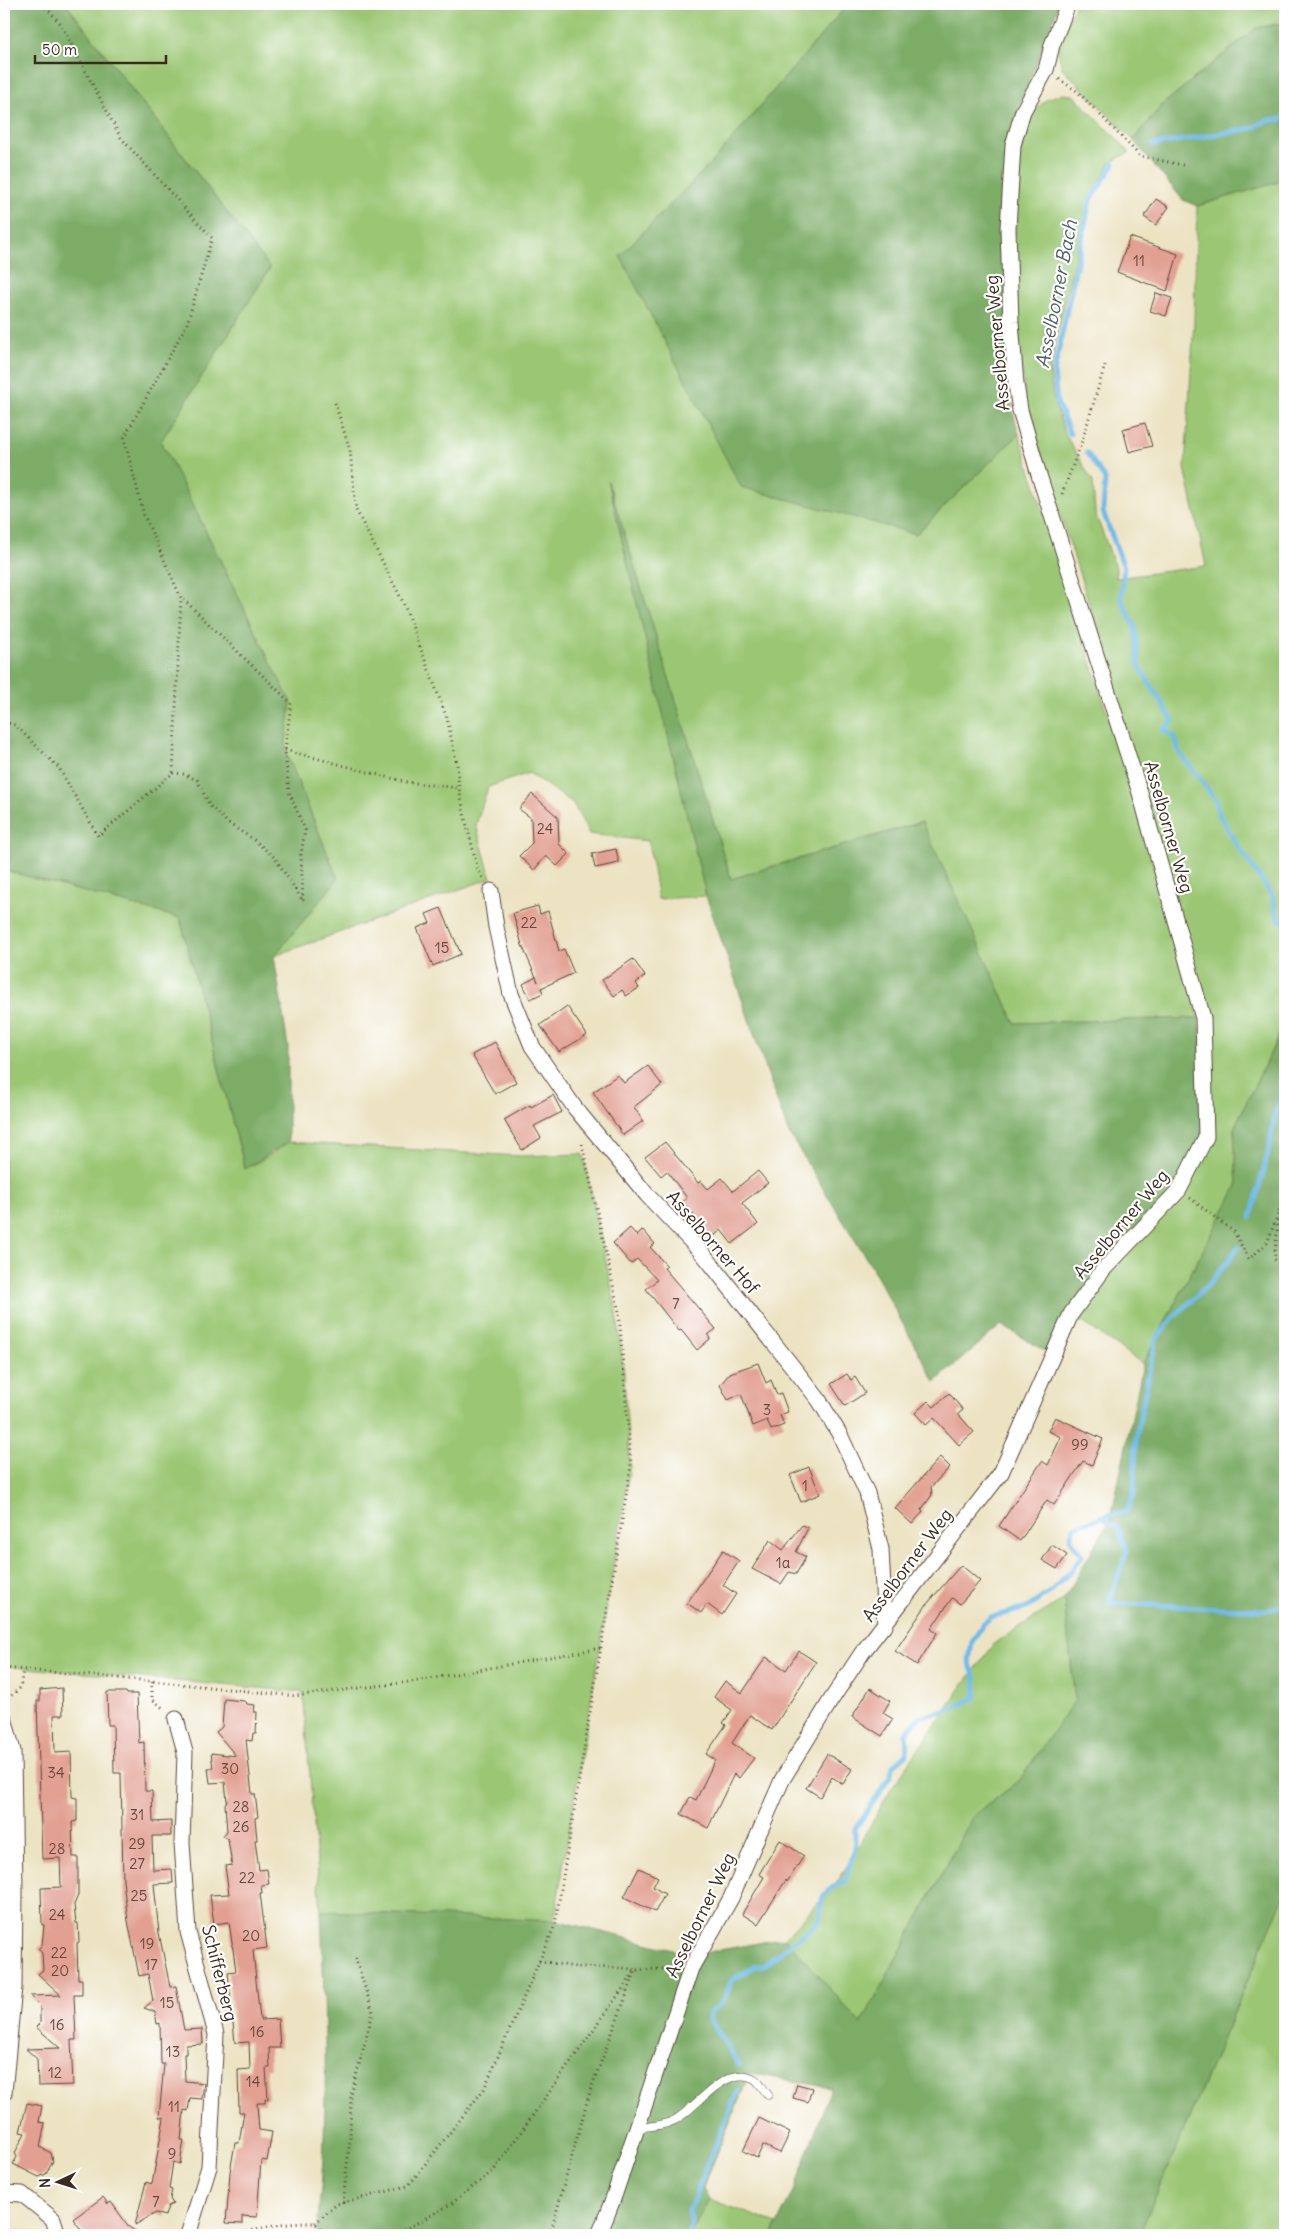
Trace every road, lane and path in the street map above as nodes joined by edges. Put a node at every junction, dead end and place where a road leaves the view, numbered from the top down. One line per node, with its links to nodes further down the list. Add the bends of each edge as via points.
1 (43, 4): 8 (path, via 60,23 121,138 212,238 187,324 124,438 144,515)
2 (1068, 4): 3 (street, Asselborner Weg)
3 (1046, 70): 4 (path, via 1078,92 1140,156); 7 (street, Asselborner Weg, via 1023,111 1014,145 1008,228 1011,322 1020,410)
4 (1187, 166)
5 (1106, 362): 7 (path, via 1082,441)
6 (335, 403): 12 (path, via 350,450 356,510 403,602 427,664 447,718)
7 (1054, 515): 15 (street, Asselborner Weg, via 1140,793 1203,1018 1206,1137)
8 (181, 598): 10 (path, via 291,703); 11 (path)
9 (4, 722): 11 (path, via 14,725 59,768 98,836)
10 (285, 750): 11 (path, via 289,792 305,830 301,855 303,901 276,858 210,806 197,780); 12 (path, via 406,782)
11 (173, 773)
12 (459, 788): 13 (path, via 478,870)
13 (491, 890): 19 (street, Asselborner Hof, via 511,994 532,1046 576,1108 647,1195 704,1255 819,1400 840,1435 867,1493 881,1548)
14 (587, 1166): 20 (path, via 619,1312 631,1466)
15 (1179, 1190): 17 (path, via 1234,1232 1249,1259 1267,1244); 19 (street, Asselborner Weg, via 1103,1270 1071,1314 1001,1473)
16 (1285, 1195): 17 (path)
17 (1280, 1210): 18 (path, via 1274,1259)
18 (1285, 1267)
19 (885, 1626): 29 (street, Asselborner Weg, via 862,1653 782,1780 731,1898)
20 (601, 1648): 23 (path, via 416,1681 295,1696); 28 (path, via 555,1925)
21 (4, 1668): 22 (path)
22 (23, 1670): 23 (path); 24 (path, via 20,1688)
23 (152, 1681): 26 (path, via 152,1700)
24 (4, 1702)
25 (4, 1718): 31 (street, via 13,1751 15,1893 14,1987)
26 (176, 1719): 38 (street, Schifferberg, via 185,1752 182,1843 188,1932 216,2034 208,2167)
27 (355, 1956): 35 (path, via 373,2012 351,2096)
28 (539, 1961): 30 (path, via 575,1968); 35 (path, via 484,2089 408,2186)
29 (692, 1968): 30 (path); 33 (street, Asselborner Weg)
30 (636, 1970): 41 (path, via 494,2170 451,2204); 42 (path, via 590,2091)
31 (4, 2093)
32 (768, 2095): 33 (lane, via 754,2078 734,2078 716,2084 676,2120 653,2127)
33 (638, 2127): 43 (street, Asselborner Weg)
34 (4, 2193): 37 (street, via 22,2194 53,2219)
35 (343, 2202): 36 (path)
36 (315, 2223): 39 (path, via 287,2223); 40 (path)
37 (58, 2235)
38 (188, 2235)
39 (238, 2235)
40 (327, 2235)
41 (395, 2235)
42 (550, 2235)
43 (599, 2235)

